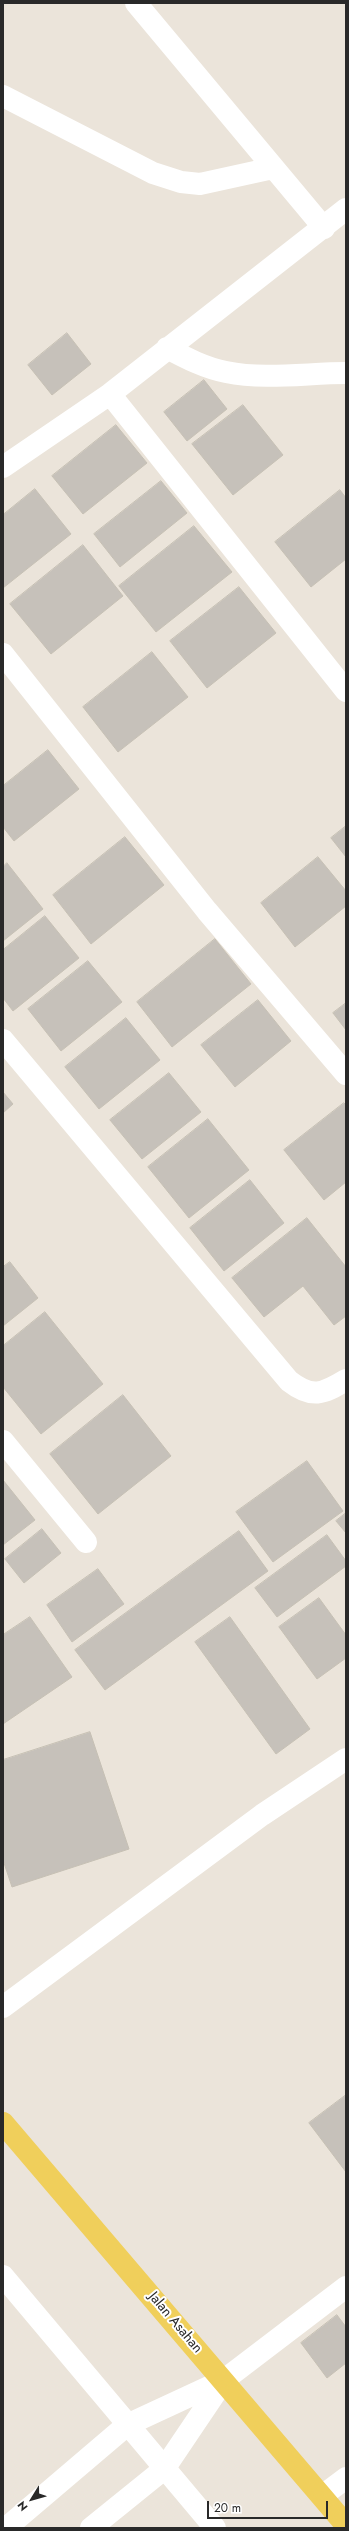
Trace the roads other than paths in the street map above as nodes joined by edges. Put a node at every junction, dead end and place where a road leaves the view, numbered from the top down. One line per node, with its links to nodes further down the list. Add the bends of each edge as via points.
1 (136, 3): 3 (street)
2 (3, 96): 3 (street, via 153,173 181,182 200,184)
3 (273, 168): 5 (street)
4 (346, 209): 5 (street)
5 (324, 228): 6 (street); 7 (street)
6 (346, 228)
7 (167, 348): 8 (street, via 198,364 228,372 290,375); 9 (street)
8 (346, 373)
9 (110, 394): 10 (street); 12 (street)
10 (3, 467)
11 (3, 654): 14 (street, via 207,911)
12 (346, 691)
13 (3, 1040): 15 (street, via 289,1381 311,1393 321,1392)
14 (346, 1074)
15 (346, 1380)
16 (3, 1440): 17 (street)
17 (86, 1542)
18 (346, 1760): 19 (street, via 262,1815)
19 (3, 2007)
20 (3, 2123): 23 (main road, Jalan Asahan)
21 (3, 2276): 24 (street)
22 (346, 2286): 23 (street)
23 (224, 2380): 24 (street); 25 (street); 27 (main road, Jalan Asahan)
24 (127, 2425): 25 (street); 29 (street)
25 (164, 2469): 30 (street); 31 (street)
26 (346, 2478): 27 (street)
27 (322, 2496): 28 (main road, Jalan Asahan)
28 (346, 2525)
29 (6, 2528)
30 (91, 2528)
31 (215, 2528)

